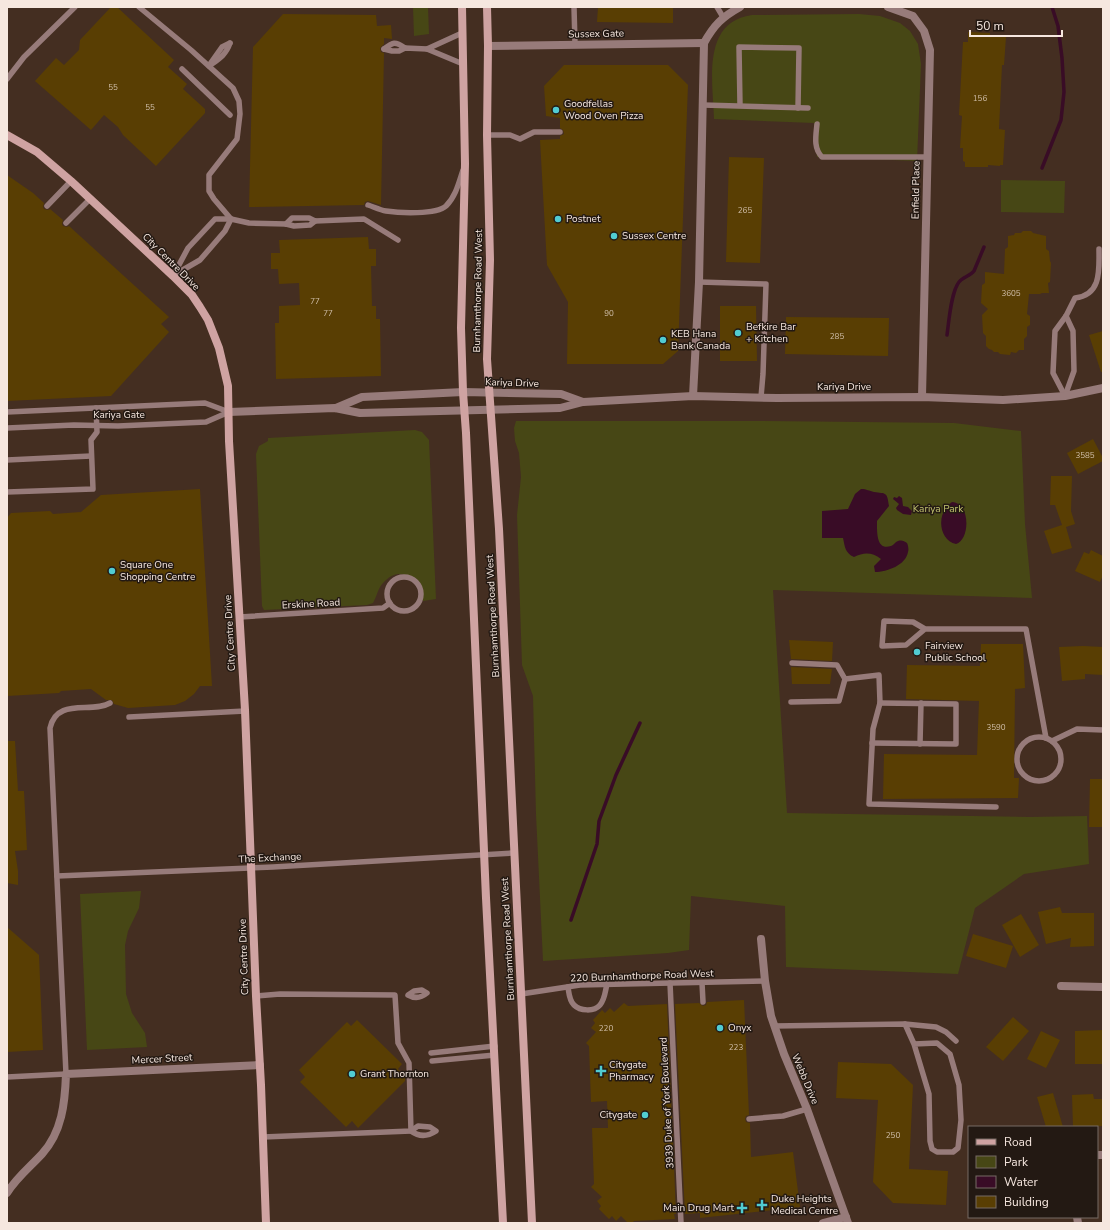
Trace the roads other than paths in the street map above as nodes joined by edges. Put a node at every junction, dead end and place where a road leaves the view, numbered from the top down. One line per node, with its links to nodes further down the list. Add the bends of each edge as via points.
1 (75, 7): 18 (lane, via 24,57)
2 (139, 7): 23 (lane, via 233,88 239,101)
3 (462, 7): 10 (main road, Burnhamthorpe Road West)
4 (487, 7): 13 (main road, Burnhamthorpe Road West)
5 (574, 7): 12 (lane)
6 (717, 7): 9 (lane)
7 (740, 7): 9 (street)
8 (888, 7): 28 (street, Enfield Place, via 913,16 924,31 930,50)
9 (724, 18): 11 (street, via 712,29)
10 (462, 33): 15 (lane); 16 (main road, Burnhamthorpe Road West)
11 (704, 43): 12 (street, Sussex Gate); 19 (street)
12 (575, 44): 13 (street, Sussex Gate)
13 (488, 46): 27 (main road, Burnhamthorpe Road West)
14 (405, 48): 15 (lane)
15 (427, 49): 16 (lane)
16 (463, 64): 29 (main road, Burnhamthorpe Road West)
17 (182, 69): 23 (lane, via 229,115)
18 (7, 79)
19 (703, 105): 20 (lane); 39 (street)
20 (740, 105): 21 (lane); 21 (lane, via 739,48 799,48)
21 (798, 108): 22 (lane)
22 (808, 108)
23 (240, 114): 34 (lane, via 237,140 209,176 210,191 214,199)
24 (817, 124): 28 (lane, via 815,140 818,153 822,157)
25 (560, 132): 27 (lane, via 534,132 520,139 510,135)
26 (7, 135): 30 (main road, City Centre Drive, via 37,152)
27 (487, 135): 43 (main road, Burnhamthorpe Road West, via 490,260 487,359)
28 (927, 157): 47 (street, Enfield Place)
29 (464, 164): 32 (lane, via 456,191 444,207 433,212 386,211); 42 (main road, Burnhamthorpe Road West, via 461,292)
30 (70, 181): 31 (main road, City Centre Drive); 33 (lane)
31 (90, 199): 35 (lane); 38 (main road, City Centre Drive)
32 (368, 205)
33 (47, 206)
34 (231, 219): 36 (lane, via 294,226 310,225 315,221 364,219); 38 (lane, via 225,232 200,260); 38 (lane, via 215,219 188,248)
35 (66, 223)
36 (398, 240)
37 (1100, 249): 40 (lane, via 1097,284 1082,297 1075,298)
38 (173, 276): 54 (main road, City Centre Drive, via 192,295 208,320 219,348 228,386)
39 (699, 282): 44 (street); 46 (lane, via 766,284)
40 (1066, 316): 45 (lane, via 1073,331 1074,371); 45 (lane, via 1055,331 1053,359 1053,373)
41 (1103, 388): 45 (street, Kariya Drive)
42 (463, 392): 43 (street, Kariya Drive); 50 (street, Kariya Gate, via 362,397); 51 (main road, Burnhamthorpe Road West)
43 (490, 392): 48 (street, Kariya Drive, via 561,394); 52 (main road, Burnhamthorpe Road West)
44 (693, 396): 46 (street, Kariya Drive); 48 (street, Kariya Drive)
45 (1065, 396): 47 (street, Kariya Drive, via 1003,400)
46 (761, 397): 47 (street, Kariya Drive)
47 (922, 397)
48 (584, 402): 52 (street, Kariya Drive, via 560,408)
49 (96, 408): 53 (lane, Kariya Gate); 54 (lane, Kariya Gate, via 205,403); 55 (lane)
50 (335, 408): 51 (street, Kariya Gate, via 360,413); 54 (street, Kariya Gate)
51 (464, 410): 52 (street, Kariya Drive); 78 (main road, Burnhamthorpe Road West)
52 (491, 410): 77 (main road, Burnhamthorpe Road West)
53 (7, 412)
54 (229, 412): 55 (lane, Kariya Gate, via 206,422); 61 (main road, City Centre Drive)
55 (96, 425): 56 (lane, Kariya Gate); 57 (lane, via 97,432 91,440)
56 (7, 428)
57 (92, 456): 58 (lane); 59 (lane, via 93,489)
58 (7, 460)
59 (7, 492)
60 (390, 603): 60 (lane, via 400,611 413,609 418,604 421,592 414,581 408,578 395,580 390,584 388,591); 61 (lane, Erskine Road, via 383,608)
61 (240, 617): 69 (main road, City Centre Drive)
62 (925, 629): 62 (lane, via 913,622 884,621 882,646 906,645); 72 (lane, via 1026,629)
63 (792, 663): 64 (lane, via 837,665)
64 (845, 679): 65 (lane, via 839,701); 67 (lane, via 879,675)
65 (791, 702)
66 (110, 703): 80 (lane, via 105,706 62,712 50,728)
67 (880, 703): 68 (lane); 74 (lane)
68 (921, 703): 75 (lane); 75 (lane, via 956,704 956,744)
69 (245, 712): 70 (lane); 79 (main road, City Centre Drive)
70 (129, 717)
71 (1103, 730): 73 (lane, via 1077,729)
72 (1046, 738): 73 (lane); 73 (lane, via 1026,741 1018,754 1020,768 1030,779 1044,780 1058,771 1061,755)
73 (1052, 741)
74 (872, 743): 75 (lane); 76 (lane, via 869,804)
75 (920, 744)
76 (996, 807)
77 (514, 853): 78 (lane, The Exchange); 89 (main road, Burnhamthorpe Road West)
78 (484, 856): 79 (lane, The Exchange); 96 (main road, Burnhamthorpe Road West)
79 (251, 868): 80 (lane, The Exchange); 90 (main road, City Centre Drive)
80 (57, 876): 101 (lane)
81 (761, 939): 82 (street, Webb Drive)
82 (765, 981): 84 (lane, 220 Burnhamthorpe Road West); 93 (street, Webb Drive)
83 (670, 983): 84 (lane, 220 Burnhamthorpe Road West); 85 (lane, 220 Burnhamthorpe Road West); 111 (lane, 3939 Duke of York Boulevard)
84 (702, 983): 91 (lane)
85 (606, 984): 87 (lane, 220 Burnhamthorpe Road West); 87 (lane, via 605,996 599,1006 592,1010 574,1005)
86 (1061, 986): 88 (street)
87 (568, 987): 89 (lane, 220 Burnhamthorpe Road West)
88 (1103, 987)
89 (521, 994): 110 (main road, Burnhamthorpe Road West)
90 (256, 996): 100 (main road, City Centre Drive); 105 (lane, via 395,995 398,1043 409,1063 411,1130)
91 (703, 1002)
92 (905, 1024): 93 (lane); 94 (lane, via 936,1027); 95 (lane)
93 (774, 1026): 103 (street, Webb Drive)
94 (956, 1042)
95 (914, 1044): 95 (lane, via 929,1094 932,1149 937,1152 954,1152 958,1148 959,1085 950,1054 937,1043)
96 (495, 1046): 97 (lane); 98 (main road, Burnhamthorpe Road West)
97 (431, 1053)
98 (495, 1055): 99 (lane); 109 (main road, Burnhamthorpe Road West)
99 (432, 1061)
100 (260, 1065): 101 (street, Mercer Street); 105 (main road, City Centre Drive)
101 (66, 1074): 102 (lane); 106 (street, via 65,1098 57,1130 42,1154 12,1184)
102 (7, 1077)
103 (807, 1110): 104 (lane, via 783,1116); 107 (street, Webb Drive)
104 (749, 1119)
105 (263, 1137): 108 (main road, City Centre Drive)
106 (7, 1193)
107 (847, 1220): 112 (street)
108 (266, 1223)
109 (503, 1223)
110 (532, 1223)
111 (681, 1223)
112 (823, 1223)

